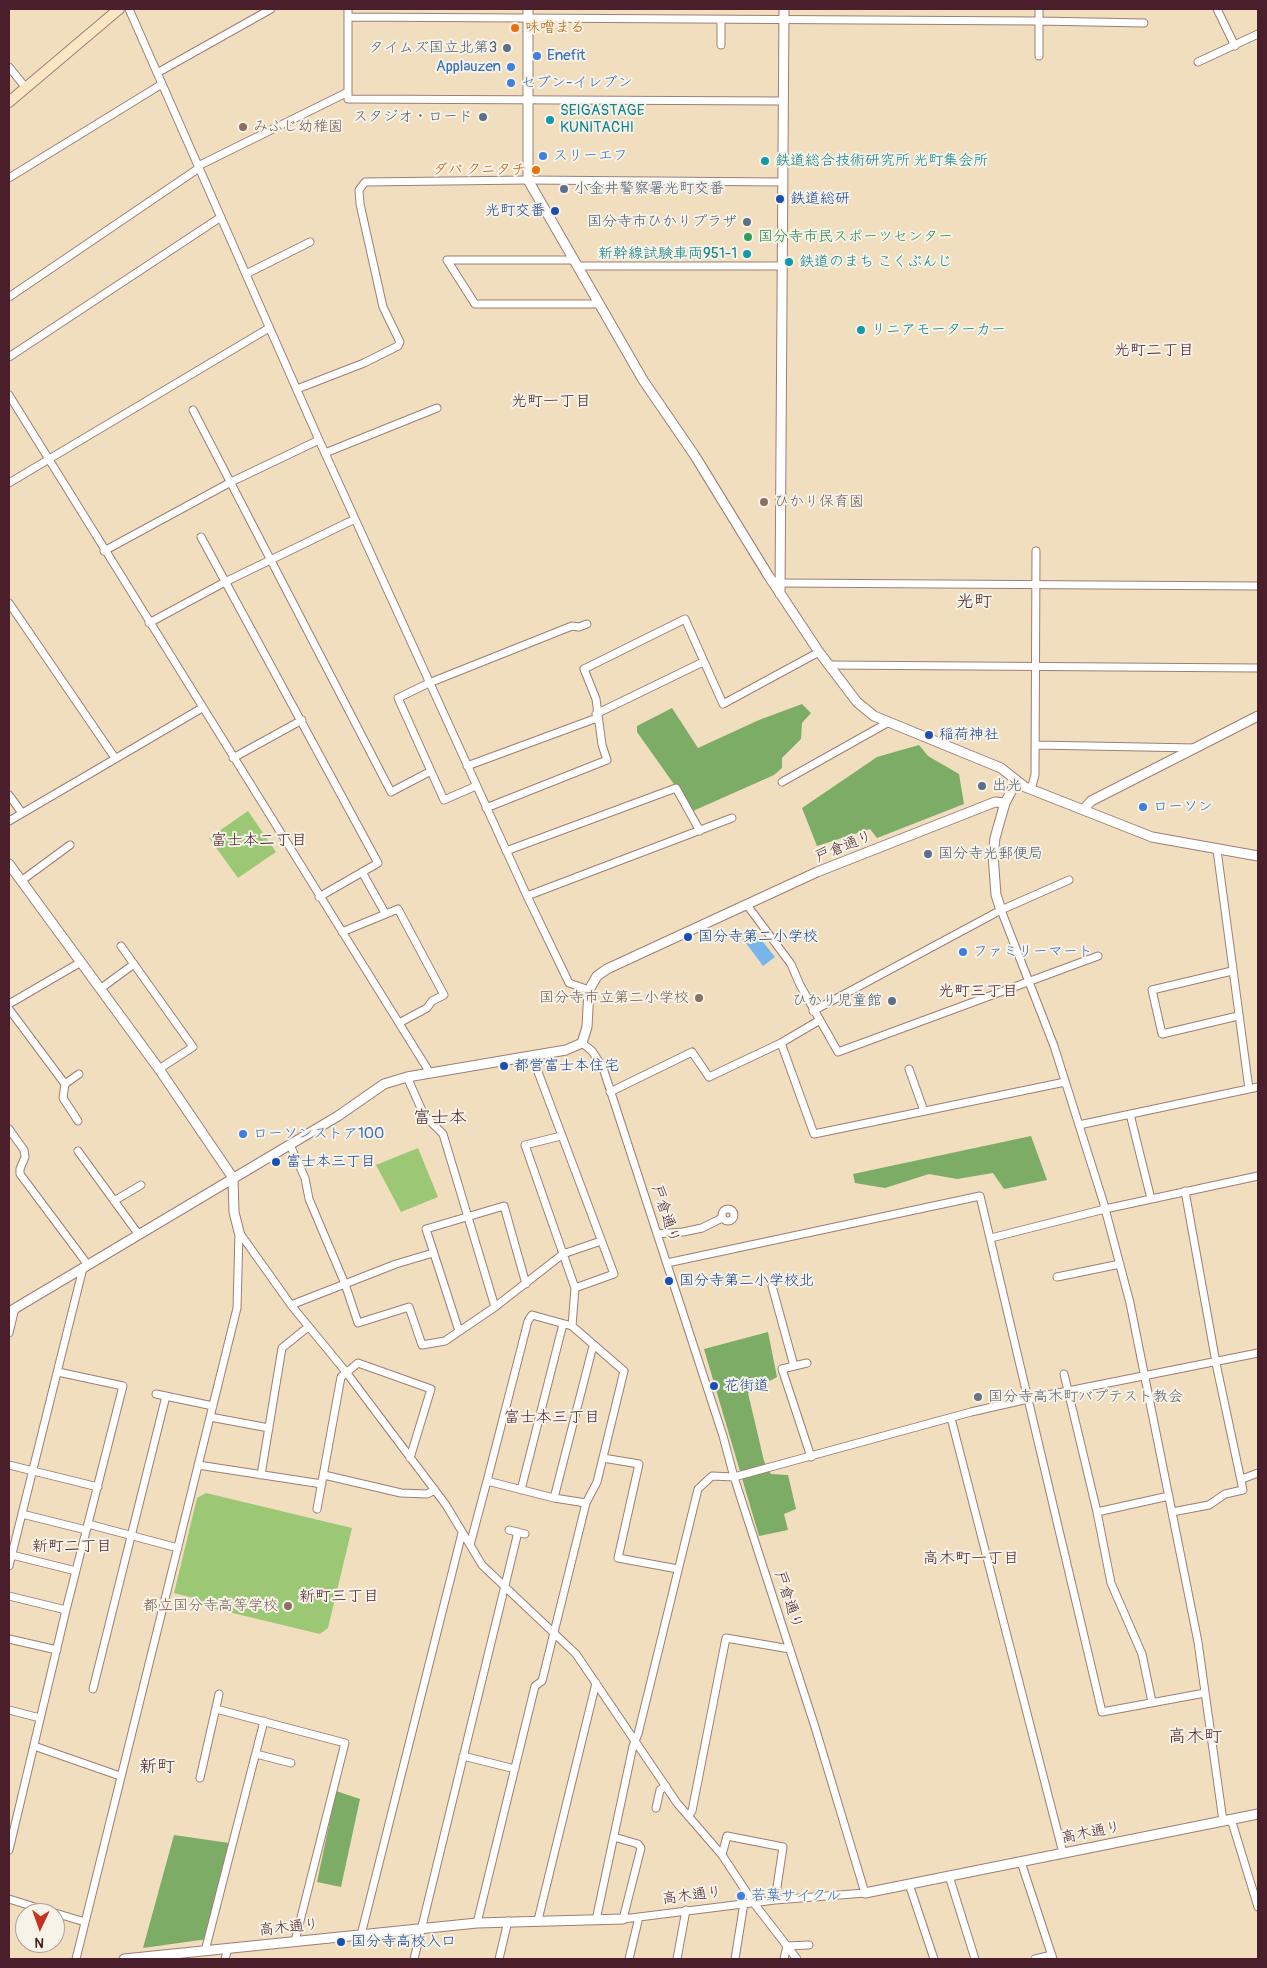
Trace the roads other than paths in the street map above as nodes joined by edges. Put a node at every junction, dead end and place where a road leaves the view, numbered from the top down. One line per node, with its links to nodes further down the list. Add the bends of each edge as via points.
1 (119, 9): 23 (main road)
2 (128, 9): 21 (street)
3 (271, 9): 21 (street)
4 (348, 9): 9 (street)
5 (528, 9): 10 (street)
6 (784, 9): 12 (street)
7 (1039, 9): 13 (street)
8 (1217, 9): 17 (street)
9 (348, 17): 10 (street); 24 (street)
10 (528, 19): 11 (street); 25 (street)
11 (721, 21): 12 (street); 16 (street)
12 (784, 21): 13 (street); 26 (street)
13 (1038, 21): 14 (street); 18 (street)
14 (1144, 24)
15 (1258, 34): 17 (street)
16 (721, 45)
17 (1235, 46): 19 (street)
18 (1039, 56)
19 (1198, 62)
20 (9, 67): 23 (street)
21 (157, 74): 22 (street)
22 (162, 84): 28 (street); 29 (street)
23 (26, 88): 27 (main road)
24 (346, 93): 25 (street, via 348,99); 28 (street)
25 (527, 100): 26 (street); 30 (street)
26 (783, 101): 31 (street)
27 (9, 102)
28 (198, 167): 32 (street); 37 (street)
29 (9, 178)
30 (528, 180): 31 (street); 34 (street); 41 (street, via 365,182 359,190 360,204 383,307 400,342 364,363)
31 (782, 182): 35 (street)
32 (221, 217): 36 (street); 40 (street)
33 (310, 242): 36 (street)
34 (575, 263): 35 (street); 38 (street); 38 (street, via 446,260 475,304)
35 (782, 266): 56 (street)
36 (246, 274): 39 (street)
37 (9, 297)
38 (600, 304): 59 (street, via 643,380)
39 (269, 328): 41 (street); 47 (street)
40 (9, 357)
41 (297, 389): 45 (street)
42 (9, 395): 47 (street)
43 (437, 408): 46 (street)
44 (193, 410): 48 (street)
45 (319, 440): 46 (street); 48 (street)
46 (325, 453): 50 (street)
47 (48, 460): 49 (street); 52 (street)
48 (231, 482): 52 (street); 54 (street)
49 (9, 483)
50 (355, 519): 54 (street); 68 (street)
51 (201, 537): 55 (street)
52 (104, 551): 61 (street)
53 (1036, 551): 57 (street)
54 (271, 561): 55 (street); 79 (street, via 391,792)
55 (225, 582): 61 (street); 72 (street)
56 (780, 583): 57 (street); 59 (street)
57 (1036, 585): 58 (street); 66 (street)
58 (1258, 586)
59 (780, 594): 63 (street)
60 (9, 603): 76 (street)
61 (149, 624): 69 (street)
62 (587, 624): 68 (street, via 572,626)
63 (819, 652): 64 (street, via 723,704); 65 (street)
64 (703, 662): 70 (street); 70 (street, via 685,619 584,669 596,699)
65 (828, 665): 66 (street); 73 (street, via 864,710)
66 (1036, 666): 67 (street); 74 (street)
67 (1258, 668)
68 (429, 682): 78 (street); 79 (street, via 398,698)
69 (202, 708): 76 (street); 77 (street)
70 (596, 716): 78 (street); 86 (street, via 607,760)
71 (1258, 716): 75 (street)
72 (302, 720): 77 (street); 97 (street, via 378,863)
73 (889, 722): 80 (street); 81 (street, via 1001,768)
74 (1035, 745): 75 (street); 83 (street, via 1035,775)
75 (1196, 748): 87 (street, via 1090,802)
76 (115, 758): 88 (street)
77 (233, 758): 101 (street)
78 (467, 766): 82 (street)
79 (431, 770): 82 (street, via 444,800)
80 (782, 782)
81 (1016, 782): 83 (street); 85 (street)
82 (476, 786): 86 (street)
83 (1031, 789): 87 (street)
84 (9, 795): 88 (street)
85 (1005, 804): 102 (street, 戸倉通り, via 995,802 866,852); 103 (street, via 993,855 996,895)
86 (486, 808): 94 (street)
87 (1084, 809): 93 (street, via 1152,836)
88 (22, 814): 90 (street)
89 (732, 818): 91 (street)
90 (9, 821)
91 (700, 831): 94 (street, via 676,788); 100 (street)
92 (70, 845): 99 (street)
93 (1217, 850): 95 (street); 110 (street)
94 (506, 851): 100 (street)
95 (1258, 856)
96 (9, 864): 99 (street)
97 (362, 872): 101 (street); 104 (street)
98 (1069, 880): 103 (street)
99 (21, 881): 108 (street)
100 (527, 896): 113 (street, via 569,983)
101 (319, 897): 105 (street)
102 (747, 905): 113 (street, 戸倉通り, via 607,969 597,976); 116 (street, via 791,964)
103 (1001, 910): 111 (street); 116 (street)
104 (385, 913): 105 (street); 119 (street, via 398,909 444,995)
105 (342, 932): 119 (street)
106 (121, 946): 109 (street)
107 (1098, 956): 111 (street)
108 (81, 962): 112 (street); 114 (street)
109 (134, 964): 112 (street); 123 (street, via 193,1047)
110 (1232, 971): 117 (street); 117 (street, via 1152,990 1162,1034)
111 (1030, 982): 118 (street, via 838,1052); 128 (street)
112 (100, 989): 123 (street)
113 (589, 990): 120 (street, via 588,1027)
114 (9, 1004)
115 (9, 1009): 129 (street)
116 (813, 1010): 118 (street)
117 (1238, 1016): 131 (street)
118 (820, 1020): 121 (street)
119 (398, 1023): 125 (street)
120 (582, 1042): 122 (street, via 566,1050); 132 (street, 戸倉通り, via 598,1059)
121 (781, 1043): 132 (street, via 709,1077 692,1052); 133 (street, via 814,1134)
122 (532, 1056): 125 (street); 138 (street)
123 (159, 1069): 142 (street)
124 (909, 1069): 133 (street)
125 (430, 1073): 127 (street)
126 (79, 1074): 129 (street)
127 (407, 1077): 139 (street, via 384,1084); 148 (street, via 424,1116 443,1134)
128 (1065, 1082): 133 (street); 136 (street)
129 (65, 1084): 135 (street, via 63,1098)
130 (1258, 1087): 131 (street)
131 (1249, 1089): 134 (street)
132 (610, 1092): 151 (street, 戸倉通り)
133 (924, 1111)
134 (1130, 1114): 136 (street); 145 (street)
135 (78, 1121)
136 (1079, 1125): 147 (street)
137 (9, 1129): 159 (street, via 24,1150 20,1174)
138 (561, 1136): 154 (street); 156 (street, via 525,1145)
139 (290, 1145): 142 (street); 161 (street, via 305,1178 309,1200)
140 (78, 1150): 146 (street)
141 (1258, 1176): 144 (street)
142 (233, 1178): 150 (street, via 234,1212); 152 (street)
143 (141, 1185): 146 (street)
144 (1185, 1191): 145 (street); 175 (street)
145 (1151, 1199): 147 (street)
146 (114, 1200): 152 (street)
147 (1105, 1209): 153 (street); 158 (street)
148 (468, 1217): 155 (street, via 426,1229); 162 (street, via 504,1206); 166 (street)
149 (722, 1218): 151 (street, via 702,1228)
150 (239, 1232): 165 (street); 186 (street, via 237,1308)
151 (657, 1234): 157 (street, 戸倉通り)
152 (139, 1235): 159 (street)
153 (991, 1238): 157 (street, via 980,1196); 185 (street)
154 (601, 1240): 156 (street); 164 (street, via 614,1274)
155 (433, 1253): 161 (street); 171 (street)
156 (563, 1254): 162 (street); 164 (street)
157 (667, 1263): 199 (street, 戸倉通り)
158 (1120, 1264): 160 (street, via 1071,1278); 181 (street)
159 (86, 1266): 167 (street); 178 (street)
160 (1057, 1277)
161 (345, 1284): 165 (street); 171 (street, via 358,1323 409,1306 422,1345 445,1340)
162 (526, 1284): 166 (street)
163 (772, 1286): 177 (street)
164 (575, 1288): 169 (street)
165 (291, 1305): 170 (street)
166 (495, 1307): 171 (street)
167 (12, 1310): 172 (street)
168 (563, 1324): 169 (street); 201 (street, via 532,1315 528,1321); 205 (street)
169 (572, 1326): 173 (street)
170 (308, 1328): 179 (street); 189 (street, via 282,1348)
171 (459, 1331)
172 (9, 1334)
173 (594, 1346): 192 (street, via 624,1371); 207 (street)
174 (1258, 1353): 175 (street)
175 (1217, 1362): 181 (street); 200 (street)
176 (807, 1363): 177 (street)
177 (794, 1366): 190 (street, via 782,1369)
178 (58, 1372): 195 (street); 203 (street, via 123,1386)
179 (346, 1372): 191 (street); 191 (street, via 358,1363 431,1389); 198 (street, via 341,1377)
180 (1064, 1374): 182 (street)
181 (1143, 1376): 182 (street); 206 (street)
182 (1068, 1391): 185 (street); 210 (street)
183 (156, 1394): 184 (street)
184 (166, 1396): 186 (street); 216 (street)
185 (1028, 1399): 188 (street); 234 (street, via 1102,1712)
186 (213, 1406): 187 (street)
187 (210, 1417): 189 (street); 194 (street)
188 (951, 1418): 190 (street); 254 (street)
189 (269, 1428): 197 (street)
190 (811, 1457): 199 (street)
191 (410, 1458): 204 (street)
192 (603, 1458): 208 (street, via 597,1482); 221 (street, via 639,1464 618,1558)
193 (9, 1465): 195 (street)
194 (198, 1465): 197 (street); 218 (street)
195 (33, 1471): 203 (street); 212 (street)
196 (1258, 1473): 200 (street)
197 (261, 1475): 202 (street)
198 (324, 1475): 202 (street); 204 (street, via 408,1494 427,1494)
199 (734, 1477): 221 (street, via 712,1476 698,1488); 228 (street, 戸倉通り)
200 (1242, 1480): 211 (street, via 1243,1490 1225,1494 1209,1506)
201 (488, 1481): 205 (street); 217 (street)
202 (322, 1484): 209 (street)
203 (98, 1487): 213 (street)
204 (435, 1490): 215 (street)
205 (521, 1490): 207 (street)
206 (1169, 1496): 210 (street); 211 (street)
207 (554, 1498): 208 (street)
208 (586, 1503): 226 (street)
209 (317, 1509)
210 (1097, 1512): 234 (street, via 1111,1583 1142,1654)
211 (1172, 1512): 232 (street)
212 (22, 1514): 213 (street); 219 (street)
213 (87, 1527): 216 (street); 222 (street)
214 (509, 1530): 223 (street, via 521,1533)
215 (462, 1533): 217 (street); 276 (street)
216 (132, 1536): 218 (street); 231 (street)
217 (470, 1545): 223 (street, via 482,1566)
218 (178, 1548): 245 (street)
219 (12, 1554): 220 (street); 222 (street)
220 (9, 1566)
221 (678, 1569): 239 (street)
222 (76, 1571): 225 (street)
223 (505, 1587): 226 (street); 242 (street)
224 (9, 1596): 225 (street)
225 (66, 1610): 229 (street)
226 (554, 1632): 230 (street, via 576,1654); 244 (street, via 542,1681 535,1686)
227 (9, 1639): 229 (street)
228 (790, 1649): 250 (street, via 726,1638 692,1811); 259 (street, 戸倉通り)
229 (56, 1650): 237 (street)
230 (596, 1683): 239 (street); 270 (street)
231 (92, 1690)
232 (1205, 1693): 234 (street); 251 (street)
233 (219, 1694): 235 (street)
234 (1152, 1702)
235 (216, 1709): 238 (street); 246 (street)
236 (9, 1710): 237 (street)
237 (40, 1718): 240 (street)
238 (264, 1721): 241 (street); 277 (street, via 345,1743)
239 (635, 1738): 247 (street); 252 (street)
240 (34, 1746): 245 (street); 253 (street)
241 (256, 1754): 243 (street); 281 (street)
242 (463, 1756): 244 (street); 275 (street)
243 (290, 1764)
244 (515, 1768): 274 (street)
245 (120, 1776): 273 (street)
246 (200, 1778)
247 (666, 1786): 248 (street, via 660,1790); 250 (street)
248 (656, 1808)
249 (1258, 1814): 251 (street, 高木通り)
250 (688, 1816): 255 (street)
251 (1227, 1820): 254 (street, 高木通り); 265 (street)
252 (614, 1837): 269 (street, via 638,1844 641,1848); 271 (street)
253 (9, 1850)
254 (1063, 1853): 256 (street, 高木通り)
255 (722, 1855): 261 (street, via 727,1836 783,1847); 262 (street)
256 (1021, 1862): 257 (street, 高木通り); 282 (street)
257 (949, 1876): 258 (street, 高木通り); 294 (street)
258 (908, 1884): 259 (street, 高木通り); 293 (street)
259 (865, 1892): 261 (street, 高木通り)
260 (9, 1899): 263 (street)
261 (775, 1900): 262 (street, 高木通り)
262 (753, 1902): 264 (street, 高木通り); 279 (street)
263 (22, 1903)
264 (744, 1904): 266 (street, 高木通り); 290 (street)
265 (1258, 1907)
266 (686, 1910): 268 (street, 高木通り); 289 (street)
267 (65, 1916): 273 (street)
268 (639, 1917): 269 (street, 高木通り); 288 (street)
269 (623, 1919): 271 (street, 高木通り)
270 (538, 1920): 271 (street, 高木通り); 272 (street, 高木通り)
271 (596, 1920)
272 (508, 1921): 274 (street, 高木通り); 287 (street)
273 (85, 1922): 283 (street)
274 (477, 1923): 275 (street, 高木通り)
275 (421, 1929): 276 (street, 高木通り); 286 (street)
276 (361, 1935): 277 (street, 高木通り)
277 (295, 1941): 280 (street, 高木通り)
278 (809, 1945): 279 (street)
279 (787, 1946): 291 (street); 292 (street)
280 (228, 1948): 281 (street, 高木通り); 285 (street)
281 (205, 1951): 284 (street, 高木通り)
282 (1052, 1957): 295 (street)
283 (76, 1959)
284 (124, 1959)
285 (225, 1959)
286 (414, 1959)
287 (499, 1959)
288 (629, 1959)
289 (677, 1959)
290 (735, 1959)
291 (784, 1959)
292 (797, 1959)
293 (934, 1959)
294 (975, 1959)
295 (1035, 1959)

